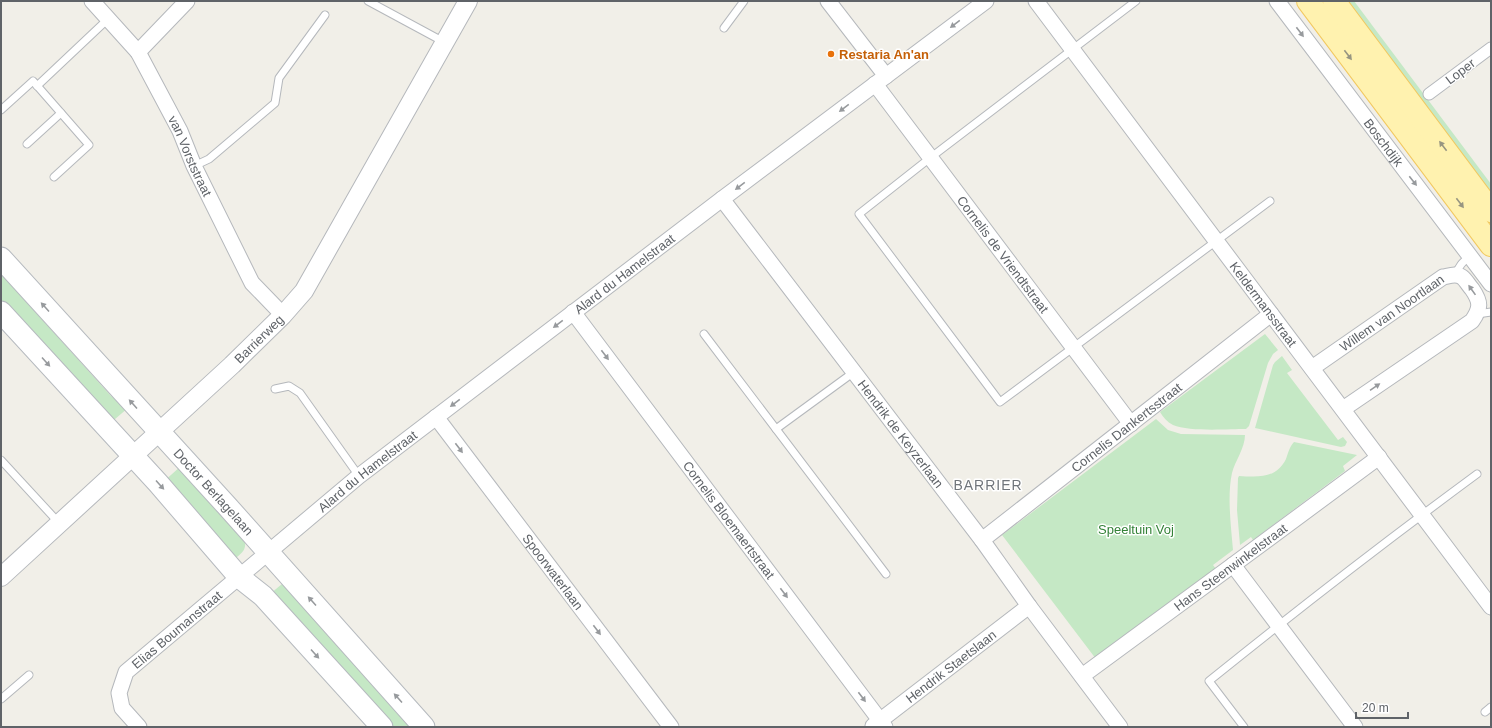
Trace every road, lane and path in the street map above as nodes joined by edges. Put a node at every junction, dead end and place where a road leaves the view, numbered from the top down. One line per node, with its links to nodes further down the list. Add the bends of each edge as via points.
1 (92, 1): 14 (street, van Vorststraat)
2 (187, 1): 19 (street)
3 (368, 1): 16 (lane)
4 (468, 1): 16 (street, Barrierweg)
5 (744, 1): 15 (lane)
6 (828, 1): 20 (street, Cornelis de Vriendtstraat)
7 (986, 1): 20 (street, Alard du Hamelstraat, one-way to 20)
8 (1036, 1): 18 (street, Keldermansstraat)
9 (1136, 1): 18 (lane)
10 (1277, 1): 34 (street, Boschdijk, one-way to 34)
11 (1308, 1): 33 (main road, Boschdijk, one-way to 33)
12 (1334, 1): 31 (main road, one-way to 12)
13 (325, 15): 27 (lane, via 279,78 275,103 209,159)
14 (108, 19): 19 (street, van Vorststraat); 21 (lane)
15 (724, 28)
16 (445, 43): 42 (street, Barrierweg, via 304,291)
17 (1491, 48): 22 (street, Loper)
18 (1072, 49): 26 (lane); 32 (street, Keldermansstraat)
19 (138, 52): 27 (street, van Vorststraat, via 180,131)
20 (880, 80): 26 (street, Cornelis de Vriendtstraat); 29 (street, Alard du Hamelstraat, one-way to 29)
21 (38, 86): 23 (lane, via 33,80); 24 (lane)
22 (1429, 94)
23 (1, 110)
24 (61, 113): 25 (lane); 28 (lane, via 89,145)
25 (27, 144)
26 (930, 158): 44 (street, Cornelis de Vriendtstraat); 44 (lane, via 859,214 1000,402)
27 (194, 166): 42 (street, van Vorststraat, via 252,283)
28 (54, 177)
29 (722, 199): 39 (street, Alard du Hamelstraat); 46 (street, Hendrik de Keyzerlaan)
30 (1270, 201): 32 (lane)
31 (1491, 211)
32 (1216, 241): 41 (street, Keldermansstraat); 44 (lane)
33 (1491, 245)
34 (1470, 256): 36 (lane, via 1462,262); 37 (street, Boschdijk)
35 (1, 258): 52 (main road, Doctor Berlagelaan, one-way to 35)
36 (1456, 275): 40 (street, Willem van Noortlaan, one-way to 36, via 1479,300 1462,277); 45 (street, Willem van Noortlaan, via 1443,277)
37 (1491, 284)
38 (1, 312): 53 (main road, one-way to 53)
39 (573, 312): 49 (street, Alard du Hamelstraat, one-way to 49); 72 (street, Cornelis Bloemaertstraat, one-way to 72)
40 (1484, 313): 48 (street, Willem van Noortlaan, one-way to 40)
41 (1272, 314): 45 (street, Keldermansstraat); 50 (street, Cornelis Dankertsstraat)
42 (283, 315): 52 (street, Barrierweg)
43 (704, 334): 51 (lane)
44 (1074, 348): 50 (street, Cornelis de Vriendtstraat)
45 (1312, 368): 48 (street, Keldermansstraat)
46 (854, 372): 51 (lane); 60 (street, Hendrik de Keyzerlaan)
47 (275, 389): 57 (lane, via 289,386 300,393)
48 (1343, 409): 54 (street, Keldermansstraat)
49 (436, 417): 57 (street, Alard du Hamelstraat); 76 (street, Spoorwaterlaan, one-way to 76)
50 (1131, 424): 60 (street, Cornelis Dankertsstraat)
51 (776, 429): 63 (lane)
52 (159, 432): 53 (street, Barrierweg); 61 (main road, Doctor Berlagelaan)
53 (133, 457): 59 (street, Barrierweg); 65 (main road, one-way to 65)
54 (1379, 457): 58 (street, Keldermansstraat); 62 (street, Hans Steenwinkelstraat)
55 (1, 460): 59 (lane)
56 (1476, 474): 58 (lane)
57 (359, 476): 61 (street, Alard du Hamelstraat)
58 (1422, 515): 67 (street, Keldermansstraat); 68 (lane)
59 (60, 523): 64 (street, Barrierweg)
60 (982, 540): 66 (street, Hendrik de Keyzerlaan)
61 (268, 552): 65 (street, Alard du Hamelstraat); 75 (main road, Doctor Berlagelaan, one-way to 61)
62 (1233, 566): 68 (street); 70 (street, Hans Steenwinkelstraat)
63 (886, 574)
64 (1, 577)
65 (239, 577): 73 (street, Elias Boumanstraat, via 126,672 119,693 122,708); 74 (main road, one-way to 74, via 263,596)
66 (1029, 606): 70 (street, Hendrik de Keyzerlaan); 72 (street, Hendrik Staetslaan)
67 (1491, 607)
68 (1278, 625): 78 (lane, via 1209,681); 79 (street)
69 (29, 675): 71 (lane)
70 (1082, 676): 77 (street, Hendrik de Keyzerlaan)
71 (1, 699)
72 (879, 725)
73 (139, 727)
74 (382, 727)
75 (424, 727)
76 (671, 727)
77 (1120, 727)
78 (1244, 727)
79 (1355, 727)

